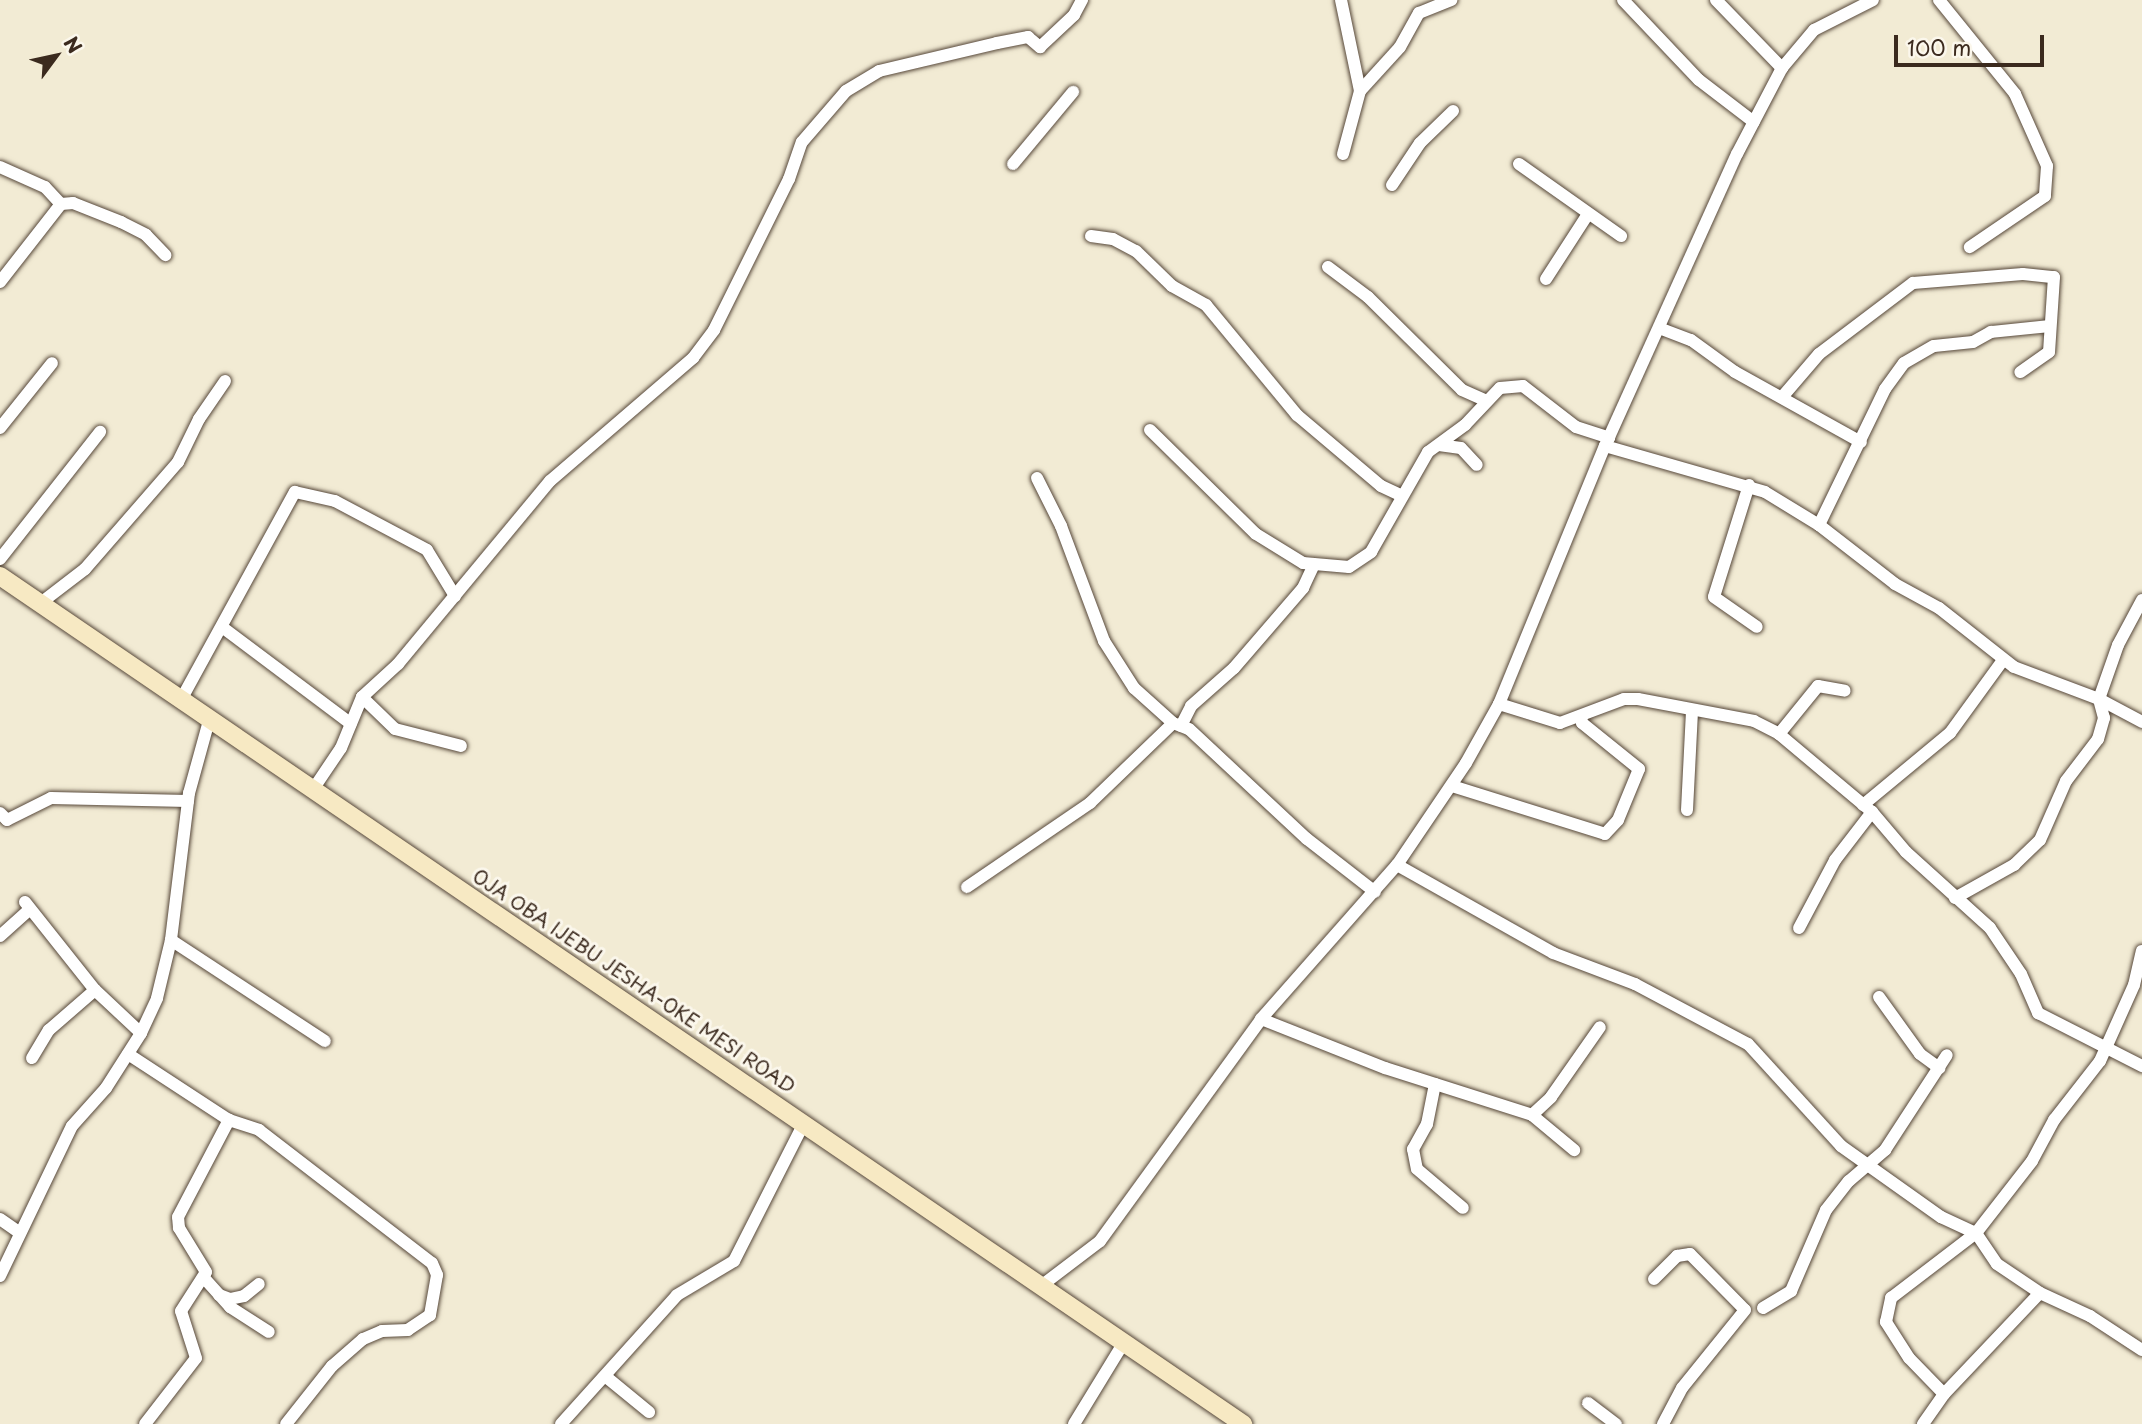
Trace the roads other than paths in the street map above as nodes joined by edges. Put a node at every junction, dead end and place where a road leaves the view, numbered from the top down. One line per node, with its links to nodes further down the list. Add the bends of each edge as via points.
1 (1082, 0): 50 (street, via 1074,15 1040,47 1028,37 997,43 879,71 846,91 802,142 789,179 714,330 693,358 550,481)
2 (1341, 0): 9 (street)
3 (1451, 0): 9 (street, via 1419,13 1400,47)
4 (1623, 0): 12 (street, via 1699,80)
5 (1716, 0): 8 (street)
6 (1873, 0): 8 (street, via 1814,30)
7 (1939, 0): 22 (street, via 2015,94 2047,166 2045,196)
8 (1782, 68): 12 (street)
9 (1360, 91): 13 (street)
10 (1073, 92): 14 (street)
11 (1452, 111): 17 (street, via 1420,143)
12 (1754, 122): 28 (street)
13 (1343, 154)
14 (1013, 164)
15 (1519, 164): 19 (street)
16 (0, 167): 18 (street, via 44,187)
17 (1392, 185)
18 (61, 204): 23 (street, via 74,203 121,222 146,235); 26 (street)
19 (1588, 215): 21 (street); 25 (street)
20 (1091, 236): 45 (street, via 1113,239 1136,251 1171,286 1206,305 1297,415 1381,486)
21 (1621, 236)
22 (1970, 247)
23 (165, 255)
24 (1328, 267): 33 (street, via 1368,297 1462,390)
25 (1546, 279)
26 (0, 282)
27 (2049, 326): 30 (street, via 2049,352); 32 (street, via 2054,277 2024,274 1913,283 1819,354); 39 (street, via 1991,332 1973,342 1934,346 1914,355 1885,389)
28 (1659, 328): 32 (street, via 1691,340 1735,372); 38 (street)
29 (52, 363): 35 (street)
30 (2020, 372)
31 (225, 382): 52 (street, via 178,462 85,569)
32 (1783, 396): 39 (street)
33 (1484, 400): 34 (street); 38 (street, via 1508,384 1523,386 1576,427)
34 (1465, 425): 40 (street); 41 (street)
35 (0, 428)
36 (1150, 430): 48 (street, via 1256,534)
37 (100, 432): 47 (street)
38 (1607, 442): 44 (street); 61 (street)
39 (1861, 442): 46 (street)
40 (1438, 445): 41 (street); 45 (street, via 1416,468)
41 (1461, 448): 42 (street)
42 (1477, 465)
43 (1037, 478): 67 (street, via 1061,526 1104,641 1134,688)
44 (1749, 485): 46 (street); 55 (street, via 1714,597)
45 (1402, 496): 48 (street, via 1362,561 1349,567)
46 (1817, 526): 53 (street, via 1866,573); 56 (street, via 1861,561 1986,641)
47 (0, 559)
48 (1314, 564): 67 (street, via 1303,588 1234,668)
49 (1, 577): 52 (main road, OJA OBA IJEBU JESHA-OKE MESI ROAD)
50 (455, 596): 54 (street, via 426,550 335,500 299,492 291,495); 58 (street, via 398,664)
51 (2142, 600): 60 (street, via 2118,645)
52 (42, 602): 59 (main road, OJA OBA IJEBU JESHA-OKE MESI ROAD)
53 (1930, 609)
54 (222, 627): 59 (street); 66 (street)
55 (1757, 627)
56 (2003, 660): 60 (street, via 2026,675 2054,680); 73 (street, via 1950,733)
57 (1845, 691): 68 (street, via 1818,686)
58 (362, 697): 66 (street); 69 (street, via 395,729)
59 (182, 698): 63 (main road, OJA OBA IJEBU JESHA-OKE MESI ROAD)
60 (2099, 699): 65 (street); 79 (street, via 2104,718 2098,739 2066,781 2040,840 2014,865)
61 (1499, 704): 64 (street, via 1560,723); 70 (street)
62 (1692, 712): 64 (street, via 1624,699); 68 (street, via 1754,720); 74 (street)
63 (210, 717): 71 (main road, OJA OBA IJEBU JESHA-OKE MESI ROAD); 72 (street)
64 (1581, 717): 70 (street, via 1639,769 1618,820 1605,834)
65 (2142, 722)
66 (351, 724): 71 (street)
67 (1177, 724): 77 (street, via 1090,803); 78 (street, via 1189,729 1307,839)
68 (1779, 734): 73 (street)
69 (461, 746)
70 (1451, 786): 76 (street)
71 (314, 788): 99 (main road, OJA OBA IJEBU JESHA-OKE MESI ROAD)
72 (188, 802): 75 (street, via 51,798 7,820); 82 (street)
73 (1868, 808): 79 (street); 80 (street)
74 (1687, 810)
75 (0, 813)
76 (1396, 865): 78 (street); 101 (street, via 1553,953 1635,984 1748,1044 1806,1113)
77 (967, 887)
78 (1375, 892): 86 (street)
79 (1955, 898): 90 (street, via 1990,928 2021,974 2038,1013)
80 (1799, 928)
81 (0, 936): 84 (street, via 28,905)
82 (171, 940): 88 (street, via 157,998); 89 (street)
83 (2142, 951): 90 (street, via 2134,985)
84 (95, 989): 88 (street); 93 (street, via 49,1030)
85 (1879, 997): 95 (street, via 1920,1054)
86 (1261, 1019): 96 (street); 110 (street, via 1100,1241)
87 (1600, 1027): 97 (street, via 1551,1097)
88 (141, 1033): 91 (street)
89 (325, 1041)
90 (2104, 1047): 94 (street); 105 (street, via 2088,1081 2054,1120 2041,1148)
91 (128, 1054): 98 (street); 104 (street, via 106,1088 72,1126)
92 (1947, 1055): 95 (street)
93 (32, 1058)
94 (2142, 1066)
95 (1939, 1068): 101 (street, via 1885,1150)
96 (1435, 1084): 97 (street); 102 (street, via 1427,1124 1413,1149 1417,1170)
97 (1532, 1115): 100 (street)
98 (229, 1120): 107 (street, via 178,1217 179,1228 205,1267); 123 (street, via 259,1130 309,1164 415,1247 437,1275 430,1315 420,1325 363,1339 332,1366)
99 (804, 1123): 110 (main road, OJA OBA IJEBU JESHA-OKE MESI ROAD); 117 (street, via 734,1261 677,1295)
100 (1574, 1150)
101 (1868, 1166): 105 (street, via 1941,1217); 113 (street, via 1826,1210 1791,1291)
102 (1463, 1208)
103 (0, 1219): 104 (street)
104 (20, 1233): 106 (street)
105 (1976, 1233): 112 (street, via 1997,1264); 118 (street, via 1891,1298 1886,1322 1909,1358)
106 (0, 1276)
107 (205, 1279): 111 (street); 122 (street, via 181,1311 196,1358)
108 (1654, 1279): 127 (street, via 1677,1256 1690,1254 1745,1311 1682,1388)
109 (259, 1284): 111 (street, via 230,1299)
110 (1041, 1286): 115 (main road, OJA OBA IJEBU JESHA-OKE MESI ROAD)
111 (216, 1293): 114 (street)
112 (2040, 1293): 116 (street, via 2090,1316); 118 (street)
113 (1763, 1308)
114 (270, 1332)
115 (1124, 1342): 121 (main road, OJA OBA IJEBU JESHA-OKE MESI ROAD); 125 (street)
116 (2142, 1350)
117 (605, 1376): 120 (street); 124 (street)
118 (1944, 1394): 128 (street)
119 (1588, 1403): 126 (street)
120 (649, 1412)
121 (1233, 1421)
122 (145, 1424)
123 (286, 1424)
124 (561, 1424)
125 (1074, 1424)
126 (1616, 1424)
127 (1663, 1424)
128 (1923, 1424)

